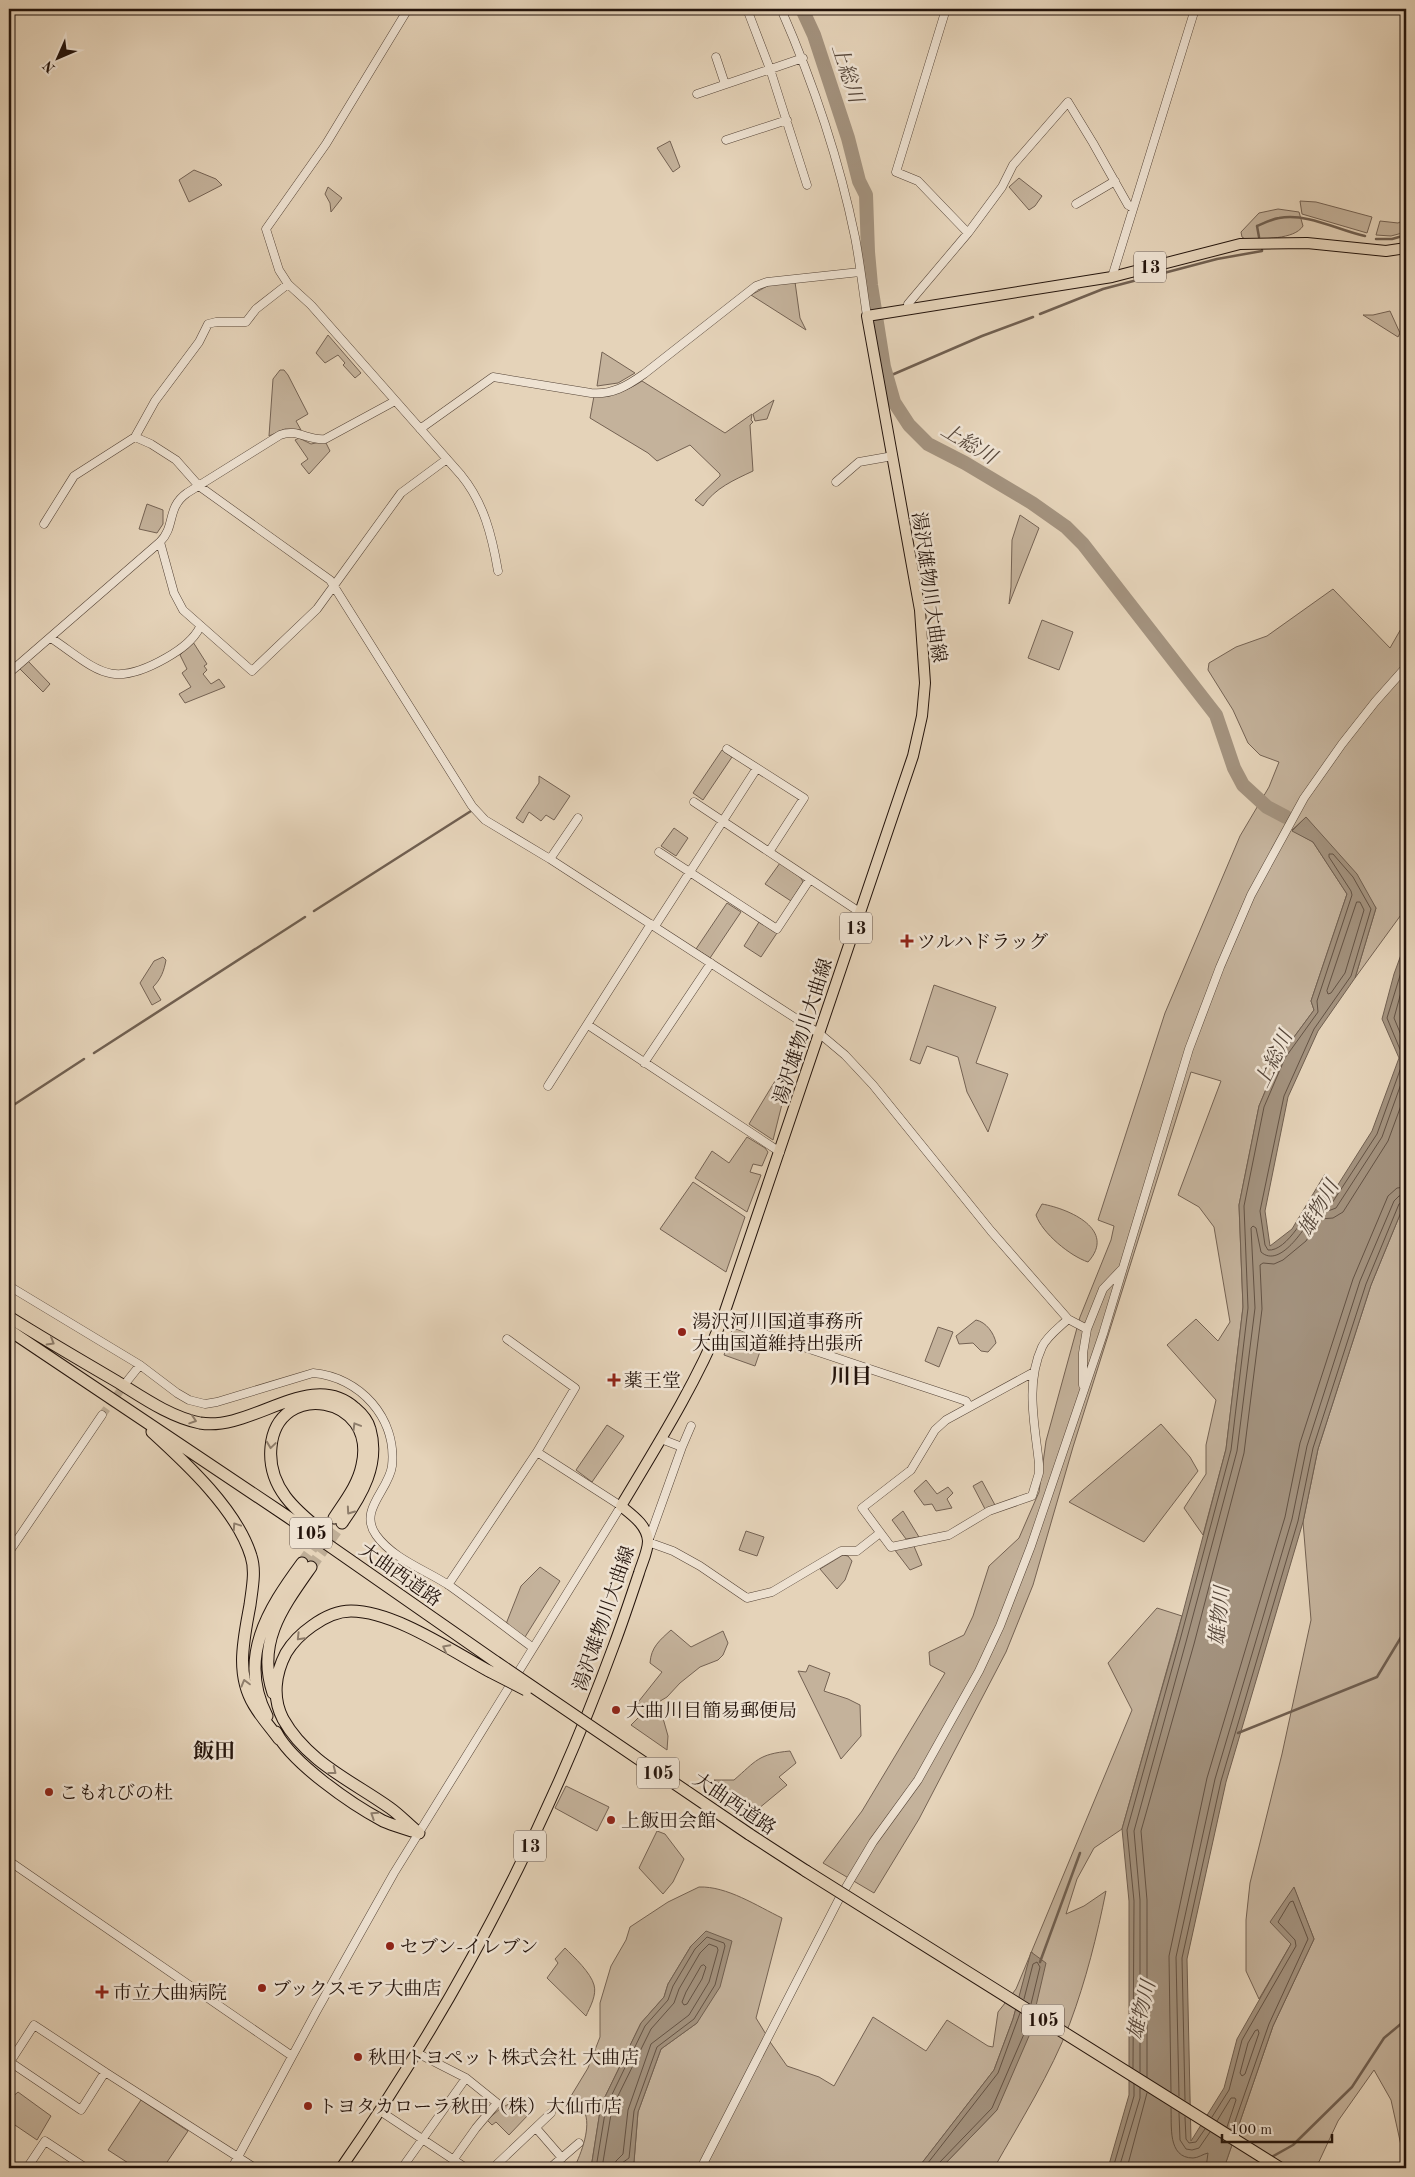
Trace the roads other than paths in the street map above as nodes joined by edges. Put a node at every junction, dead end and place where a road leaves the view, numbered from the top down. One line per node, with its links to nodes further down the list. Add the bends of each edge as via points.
1 (408, 9): 21 (street, via 326,144 266,228 279,270)
2 (747, 9): 8 (street)
3 (781, 9): 7 (street)
4 (946, 9): 17 (street, via 896,172 918,181)
5 (1195, 9): 16 (street)
6 (716, 57): 9 (street)
7 (803, 58): 8 (street); 19 (street, via 846,198)
8 (770, 69): 9 (street); 11 (street)
9 (725, 84): 10 (street)
10 (697, 94)
11 (787, 120): 12 (street); 14 (street)
12 (726, 140)
13 (1115, 181): 15 (street); 16 (street); 17 (street, via 1068,102 1013,165 1002,187)
14 (807, 185)
15 (1076, 204)
16 (1132, 208): 20 (street)
17 (968, 233): 22 (street, via 908,304)
18 (1406, 248): 20 (main road, 13, via 1386,251 1307,242 1240,244)
19 (860, 272): 23 (street); 25 (street, via 756,286 644,374 613,392 591,393 493,377)
20 (1112, 277): 22 (main road, 13)
21 (288, 284): 24 (street, via 311,305); 26 (street, via 256,309 246,322 208,324 199,342 155,401)
22 (909, 309): 23 (main road, 13)
23 (869, 316): 27 (main road, 湯沢雄物川大曲線 / 13)
24 (395, 401): 25 (street); 30 (street, via 325,439 315,440 296,432 280,435)
25 (420, 428): 28 (street)
26 (135, 437): 30 (street, via 176,460); 31 (street, via 74,476)
27 (893, 456): 29 (street, via 860,462); 49 (main road, 湯沢雄物川大曲線 / 13, via 920,610 925,683 913,756)
28 (446, 459): 33 (street, via 478,499 492,535); 34 (street, via 400,493)
29 (836, 482)
30 (199, 486): 32 (street, via 176,501 167,534); 34 (street)
31 (44, 524)
32 (160, 542): 35 (street, via 177,602); 36 (street)
33 (498, 571)
34 (335, 585): 35 (street, via 317,609 252,671); 46 (street, via 472,806 486,820)
35 (200, 627): 36 (street, via 177,651 145,670 125,675 104,672)
36 (51, 638): 38 (street)
37 (1406, 666): 57 (street, via 1342,744 1304,798 1261,876 1220,967 1189,1049)
38 (9, 673)
39 (727, 748): 40 (street)
40 (757, 768): 43 (street); 45 (street, via 804,798)
41 (694, 802): 43 (street)
42 (578, 818): 46 (street)
43 (722, 821): 45 (street); 47 (street)
44 (659, 852): 47 (street)
45 (769, 852): 48 (street)
46 (550, 859): 50 (street)
47 (690, 872): 48 (street, via 777,929); 50 (street)
48 (810, 879): 49 (street)
49 (861, 913): 53 (main road, 湯沢雄物川大曲線 / 13)
50 (653, 925): 51 (street); 52 (street)
51 (711, 963): 53 (street); 54 (street)
52 (588, 1025): 54 (street); 55 (street)
53 (820, 1034): 56 (main road, 湯沢雄物川大曲線 / 13); 60 (street, via 873,1085 991,1231)
54 (644, 1063): 56 (street)
55 (548, 1086)
56 (780, 1152): 61 (main road, 湯沢雄物川大曲線 / 13)
57 (1123, 1269): 62 (street, via 1104,1289); 68 (street)
58 (9, 1286): 65 (street)
59 (9, 1317): 82 (highway, one-way to 82, via 145,1399 175,1415 201,1423 238,1419 315,1394 347,1401 369,1426 373,1454 364,1488 338,1520 356,1485 363,1462 364,1442 354,1421 344,1410 323,1404 297,1407 282,1416 274,1429 270,1456 270,1468 277,1486 292,1505 325,1534)
60 (1068, 1319): 62 (street); 66 (street, via 1042,1346)
61 (722, 1320): 70 (street, via 966,1401); 73 (main road, 湯沢雄物川大曲線 / 13, via 684,1403)
62 (1087, 1329): 68 (street, via 1083,1352)
63 (9, 1330): 69 (highway, 大曲西道路 / 105)
64 (507, 1339): 75 (street, via 575,1388)
65 (140, 1365): 67 (street); 80 (street, via 177,1393 205,1404 313,1373 340,1378 358,1389 382,1414 392,1453 389,1478 374,1504 370,1524 386,1546)
66 (1034, 1372): 70 (street); 77 (street, via 1039,1473 1032,1496 989,1511 949,1535 890,1547)
67 (128, 1380)
68 (1084, 1389): 108 (street, via 1017,1584 979,1672 918,1780 873,1842 839,1899)
69 (124, 1406): 82 (highway, 大曲西道路 / 105, via 288,1517); 84 (highway, one-way to 69, via 253,1704 244,1684 241,1662 254,1578 252,1557 239,1529 187,1464)
70 (969, 1406): 77 (street, via 935,1430 911,1470 862,1508)
71 (102, 1415): 79 (street)
72 (691, 1426): 74 (street)
73 (661, 1439): 74 (street); 76 (main road, 湯沢雄物川大曲線 / 13)
74 (682, 1447): 78 (street)
75 (537, 1452): 76 (street); 80 (street)
76 (621, 1506): 78 (main road, 湯沢雄物川大曲線, via 643,1527); 81 (street)
77 (880, 1533): 78 (street, via 857,1551 841,1550 782,1588 751,1598 740,1595 673,1551)
78 (648, 1542): 87 (main road, 湯沢雄物川大曲線 / 13, via 598,1689 549,1807)
79 (9, 1552)
80 (448, 1585): 81 (street)
81 (532, 1647): 85 (street)
82 (492, 1666): 83 (highway, one-way to 83, via 402,1624 375,1614 351,1611 319,1621 287,1651 276,1684); 109 (highway, 大曲西道路 / 105, bridge, via 568,1711 806,1872)
83 (277, 1704): 84 (highway, via 267,1664 273,1628 307,1565 276,1600 258,1640 256,1676 260,1698); 85 (highway, one-way to 85, via 294,1736 312,1754 344,1780 391,1808)
84 (279, 1739): 85 (highway, one-way to 84, via 384,1821 335,1790)
85 (418, 1833): 88 (street)
86 (9, 1862): 88 (street)
87 (417, 2053): 90 (street); 91 (main road, 湯沢雄物川大曲線 / 13)
88 (292, 2056): 96 (street)
89 (105, 2072): 89 (street, via 34,2025 10,2062 82,2110); 96 (street)
90 (466, 2078): 94 (street); 98 (street, via 497,2103)
91 (380, 2111): 94 (street); 103 (main road, 湯沢雄物川大曲線 / 13)
92 (551, 2113): 93 (street)
93 (536, 2128): 97 (street); 106 (street)
94 (422, 2138): 98 (street); 104 (street)
95 (579, 2143): 97 (street)
96 (238, 2157): 101 (street); 102 (street)
97 (562, 2158): 107 (street)
98 (454, 2160): 105 (street)
99 (27, 2168): 100 (street, via 45,2141)
100 (86, 2168)
101 (232, 2168)
102 (255, 2168)
103 (341, 2168)
104 (402, 2168)
105 (466, 2168)
106 (493, 2168)
107 (550, 2168)
108 (701, 2168)
109 (1280, 2168)

